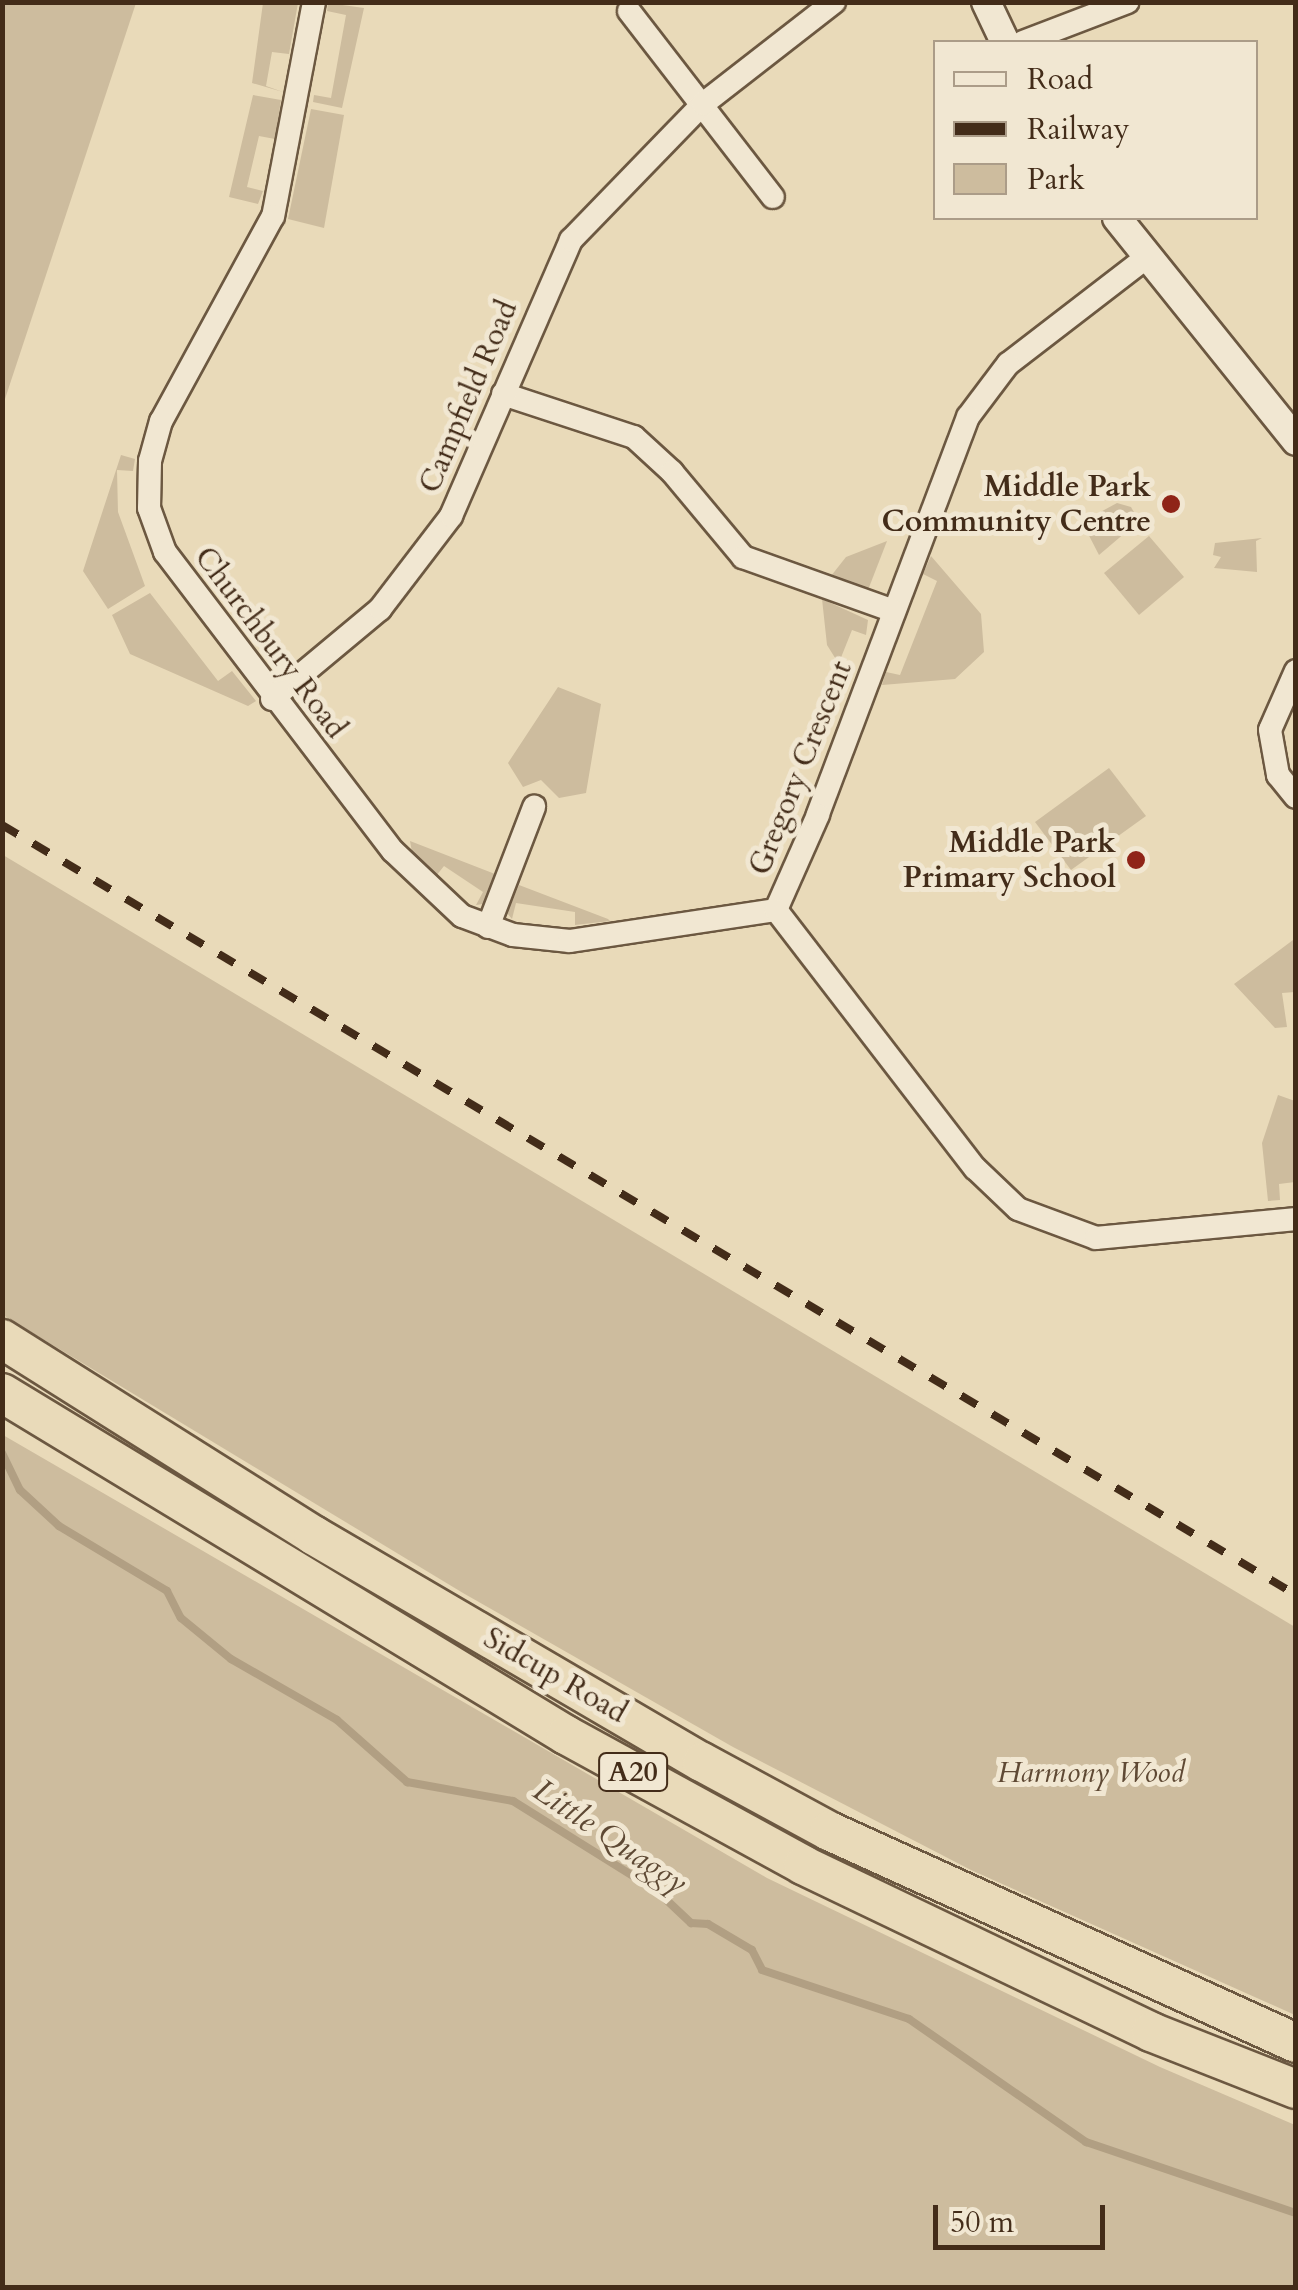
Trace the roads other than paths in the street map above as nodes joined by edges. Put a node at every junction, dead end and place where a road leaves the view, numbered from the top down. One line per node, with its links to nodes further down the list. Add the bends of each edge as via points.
1 (314, 2): 16 (street, Churchbury Road, via 272,216 161,422 146,485 176,573)
2 (834, 2): 8 (street, Campfield Road)
3 (986, 2): 6 (street)
4 (1128, 2): 7 (street)
5 (629, 11): 8 (street)
6 (1004, 40)
7 (1027, 40)
8 (703, 104): 9 (street); 12 (street, Campfield Road, via 571,240)
9 (773, 197)
10 (1119, 220): 11 (street)
11 (1148, 258): 13 (street); 14 (street, Gregory Crescent, via 985,388)
12 (502, 394): 14 (street, via 634,437 743,557); 16 (street, Campfield Road, via 451,516 380,609)
13 (1296, 441)
14 (894, 612): 19 (street, Gregory Crescent)
15 (1296, 671): 17 (street, via 1270,730 1278,775)
16 (272, 699): 20 (street, Churchbury Road, via 421,883)
17 (1296, 797)
18 (534, 807): 20 (street)
19 (776, 910): 20 (street, Churchbury Road, via 570,941); 21 (street, Gregory Crescent, via 975,1168 1018,1210 1096,1238)
20 (488, 926)
21 (1296, 1219)
22 (2, 1339): 24 (highway, Sidcup Road / A20, via 313,1535 718,1771 829,1831)
23 (2, 1393): 25 (highway, Sidcup Road / A20, via 566,1735 803,1865 1152,2032)
24 (1296, 2043)
25 (1296, 2089)

